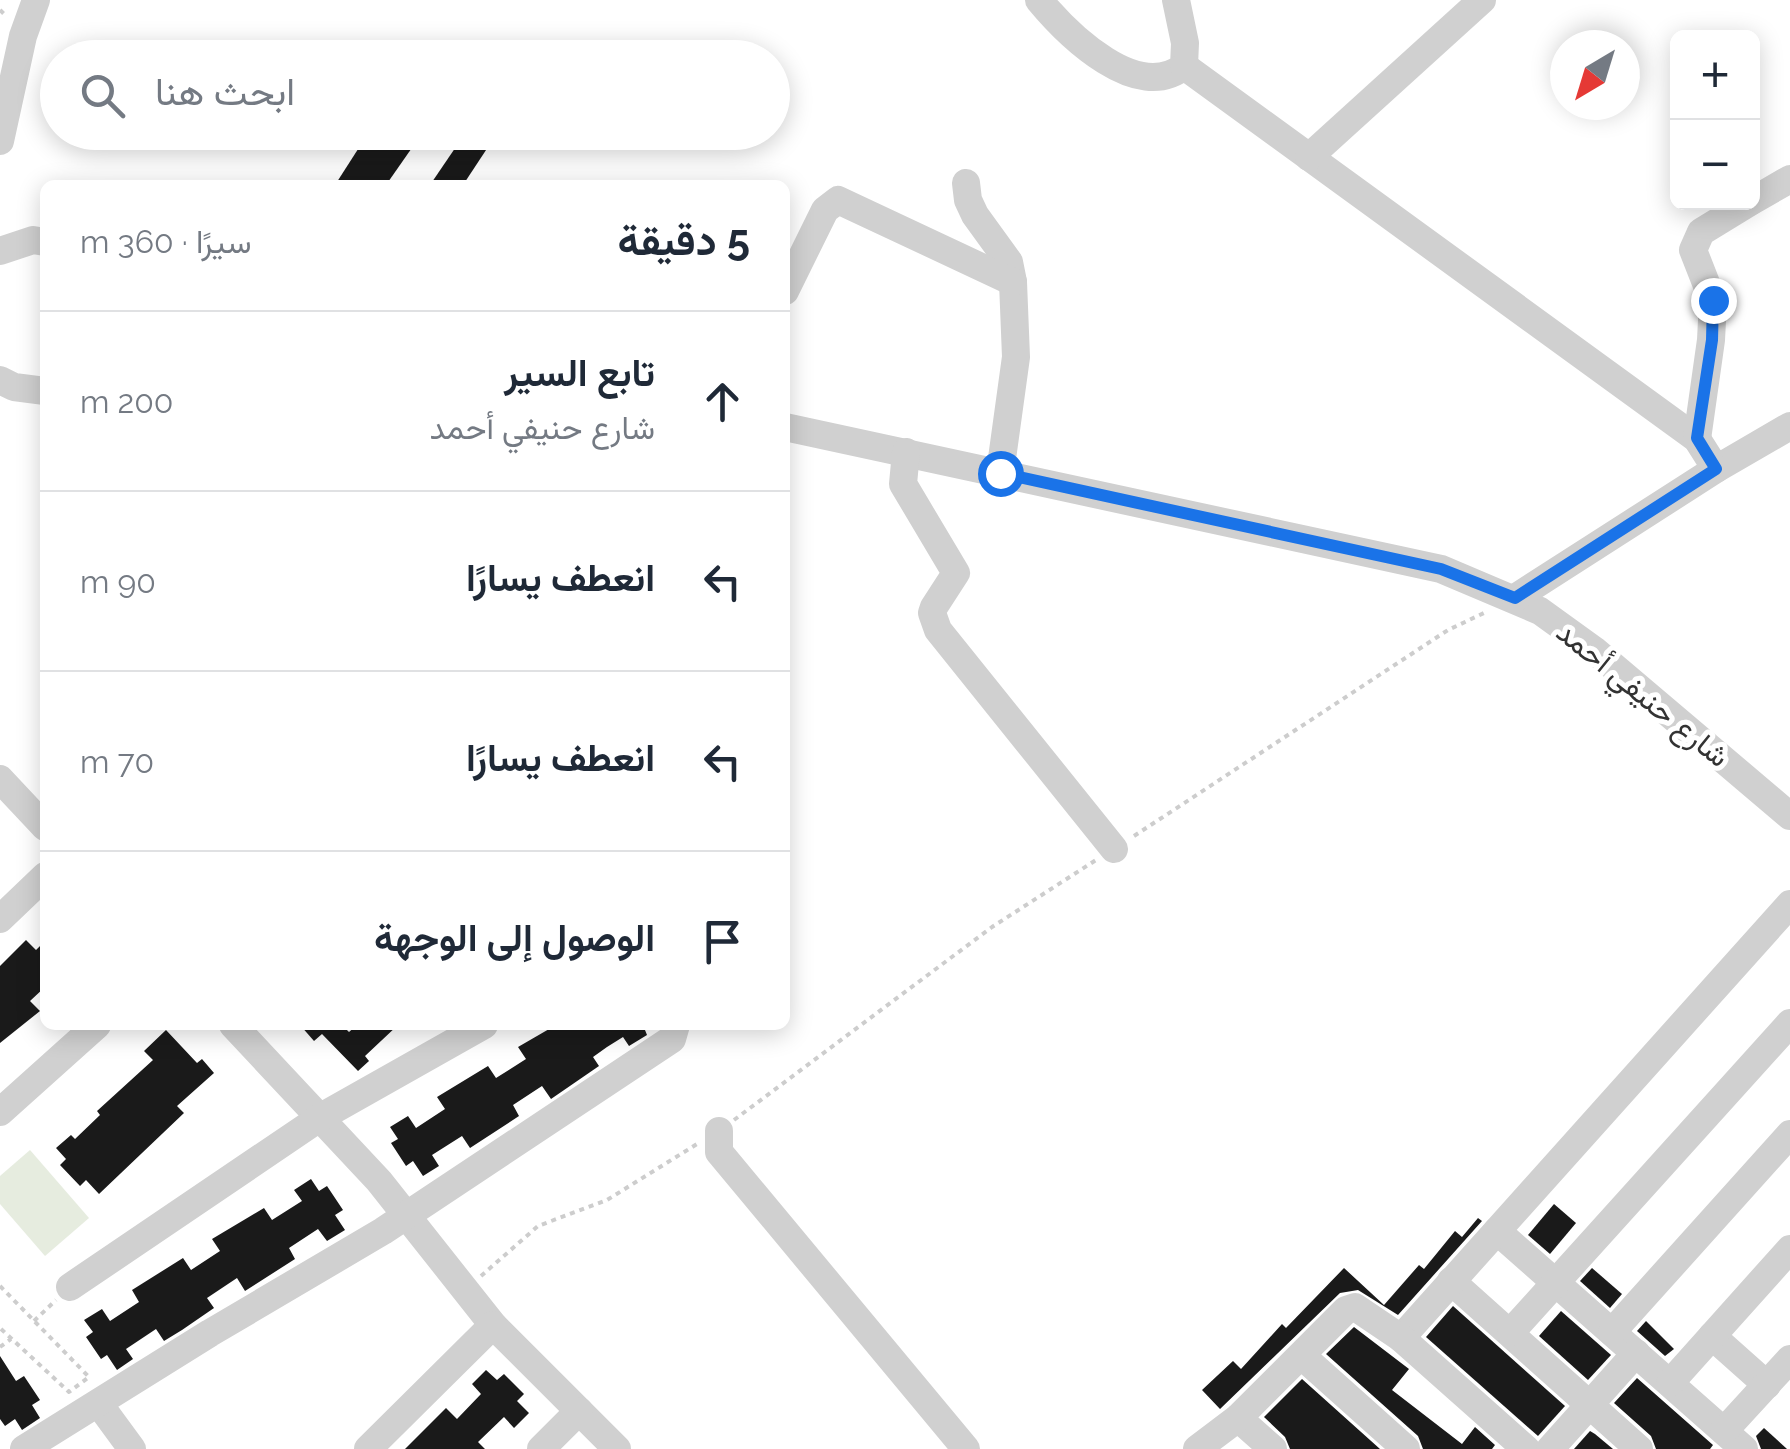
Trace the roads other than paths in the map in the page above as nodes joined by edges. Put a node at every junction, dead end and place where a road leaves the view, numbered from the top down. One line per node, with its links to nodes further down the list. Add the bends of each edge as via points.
1 (36, 0): 5 (street)
2 (1039, 0): 6 (street, via 1082,44 1128,74 1160,78)
3 (1176, 0): 6 (street)
4 (1482, 0): 8 (street)
5 (10, 39): 7 (street)
6 (1184, 66): 8 (street)
7 (0, 141)
8 (1309, 157): 21 (street)
9 (1790, 179): 11 (street)
10 (966, 183): 16 (street, via 975,216 1009,262)
11 (1760, 197)
12 (1738, 210): 21 (street, via 1701,232 1693,250 1713,300)
13 (40, 241): 14 (street)
14 (0, 252)
15 (790, 281): 16 (street, via 825,210 838,200)
16 (1013, 282): 24 (street, via 1016,357)
17 (4, 387): 18 (street)
18 (40, 390)
19 (1790, 426): 23 (street)
20 (790, 428): 22 (street, شارع حنيفي أحمد)
21 (1697, 438): 23 (street)
22 (906, 452): 24 (street, شارع حنيفي أحمد); 29 (street, via 903,484 956,574 934,607 934,622)
23 (1716, 469): 25 (street)
24 (1000, 473): 25 (street, شارع حنيفي أحمد, via 1441,569)
25 (1515, 598): 28 (street, شارع حنيفي أحمد, via 1594,650)
26 (0, 779): 27 (street)
27 (40, 812)
28 (1790, 816)
29 (1114, 848)
30 (40, 881): 32 (street)
31 (1790, 904): 43 (street)
32 (0, 918)
33 (1790, 1024): 46 (street)
34 (90, 1030): 38 (street)
35 (238, 1030): 39 (street)
36 (475, 1030): 39 (street)
37 (675, 1030): 42 (street, via 672,1039)
38 (0, 1112)
39 (321, 1117): 42 (street); 47 (street)
40 (720, 1131): 68 (street, via 719,1152)
41 (1790, 1134): 50 (street)
42 (406, 1214): 48 (street); 58 (street)
43 (1497, 1230): 45 (street); 46 (street)
44 (1790, 1249): 51 (street)
45 (1452, 1282): 49 (street); 52 (street)
46 (1556, 1282): 49 (street); 50 (street)
47 (70, 1288)
48 (493, 1326): 60 (street); 65 (street)
49 (1510, 1332): 59 (street)
50 (1612, 1332): 53 (street)
51 (1712, 1336): 56 (street); 57 (street)
52 (1401, 1338): 54 (street, via 1362,1309 1350,1308); 72 (street)
53 (1636, 1353): 56 (street); 59 (street)
54 (1302, 1356): 61 (street); 71 (street)
55 (1790, 1360): 57 (street)
56 (1670, 1384): 62 (street)
57 (1767, 1385): 62 (street)
58 (98, 1404): 63 (street); 64 (street)
59 (1590, 1404): 73 (street); 74 (street)
60 (579, 1411): 66 (street); 67 (street)
61 (1238, 1418): 69 (street); 70 (street)
62 (1734, 1440)
63 (24, 1449)
64 (132, 1449)
65 (368, 1449)
66 (541, 1449)
67 (617, 1449)
68 (966, 1449)
69 (1197, 1449)
70 (1273, 1449)
71 (1406, 1449)
72 (1526, 1449)
73 (1550, 1449)
74 (1640, 1449)

